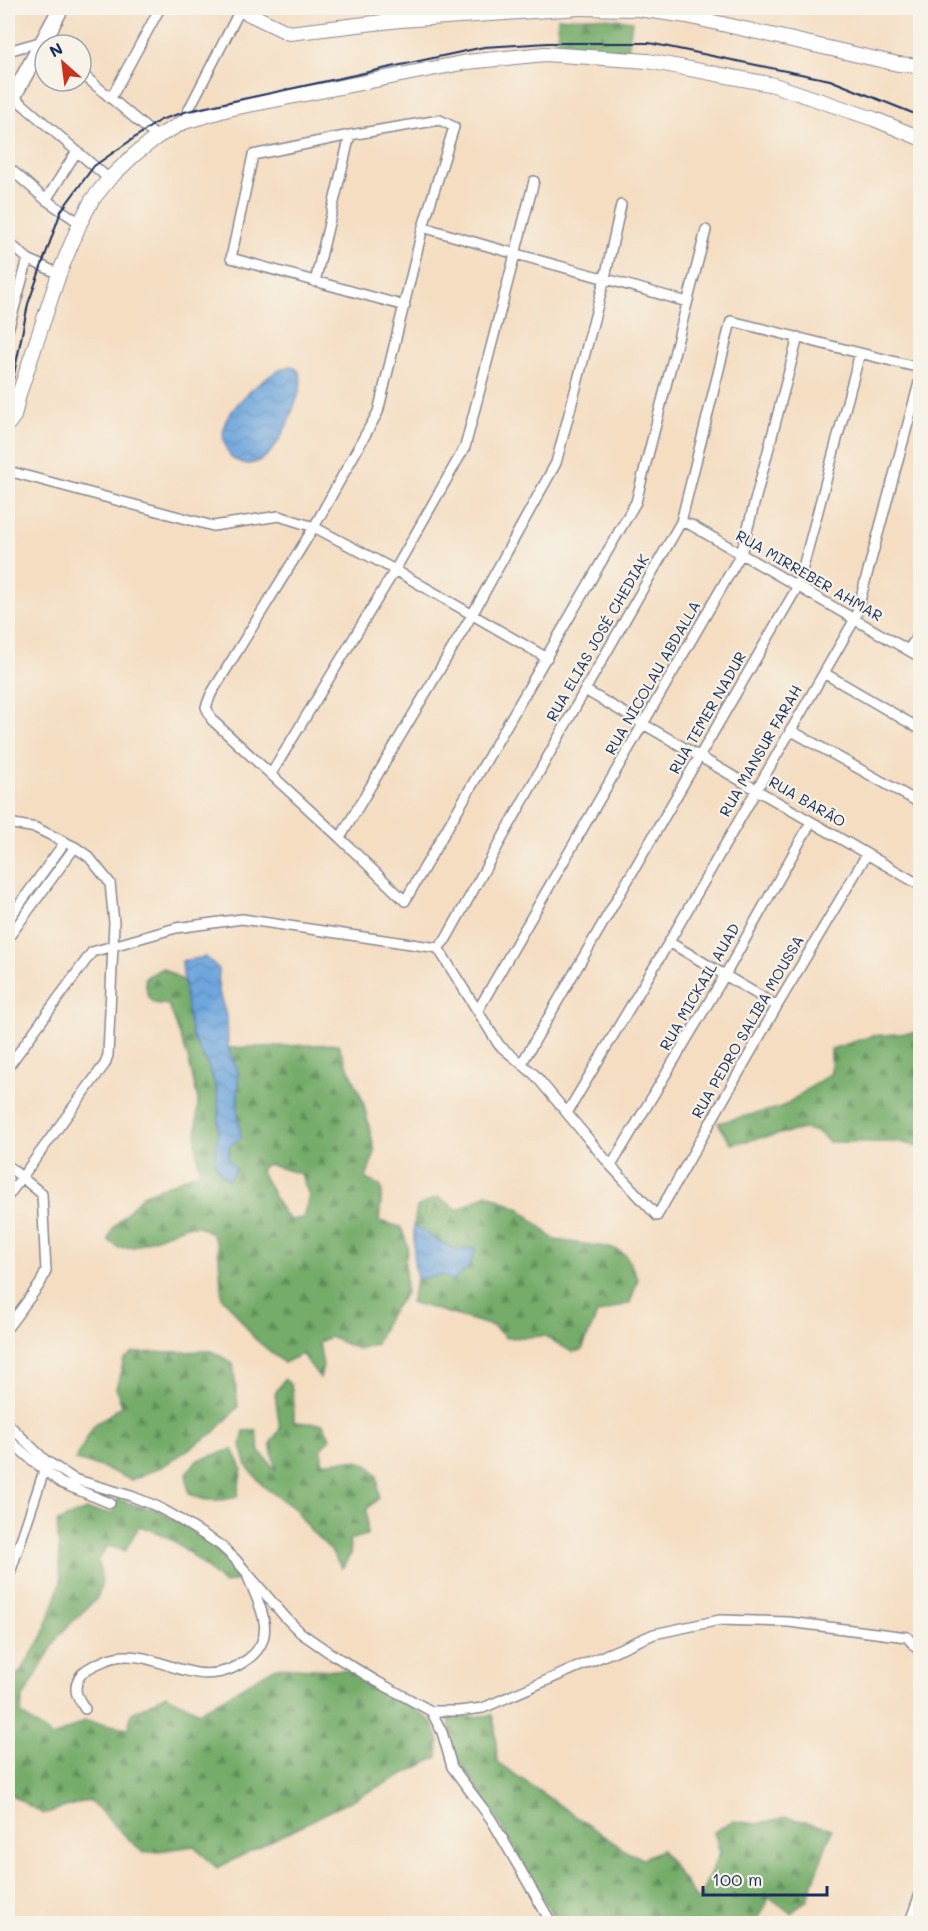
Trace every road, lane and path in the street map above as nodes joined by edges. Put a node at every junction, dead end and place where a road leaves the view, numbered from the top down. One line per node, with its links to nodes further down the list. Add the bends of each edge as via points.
1 (61, 8): 7 (main road)
2 (159, 8): 13 (street)
3 (239, 8): 5 (street, via 289,33); 15 (street)
4 (580, 8): 5 (street); 6 (street)
5 (501, 10)
6 (687, 12): 11 (street, via 898,64)
7 (50, 33)
8 (33, 46): 9 (street)
9 (8, 51)
10 (33, 64): 14 (main road)
11 (921, 66)
12 (93, 83): 13 (street)
13 (111, 98): 17 (street)
14 (10, 101): 19 (street)
15 (184, 122): 17 (street); 18 (street, via 228,109 467,62 545,54 648,61 774,85)
16 (350, 135): 26 (street, via 440,120 454,127); 33 (street); 33 (street, via 253,155 231,258)
17 (157, 137): 21 (street)
18 (921, 138)
19 (77, 152): 21 (street); 23 (street)
20 (8, 167): 23 (street)
21 (109, 179): 25 (street)
22 (534, 181): 29 (street)
23 (46, 200): 25 (street)
24 (621, 205): 32 (street)
25 (80, 223): 31 (street)
26 (423, 227): 29 (street); 35 (street)
27 (706, 230): 34 (street)
28 (8, 242): 30 (street)
29 (516, 255): 32 (street); 48 (street, via 465,447)
30 (28, 259): 31 (street); 36 (street)
31 (59, 274): 41 (street)
32 (606, 278): 34 (street); 50 (street, via 556,463)
33 (315, 282): 35 (street)
34 (687, 302): 55 (street, via 636,502)
35 (405, 306): 46 (street, via 378,412)
36 (8, 330)
37 (798, 337): 38 (street); 45 (street, RUA ELIAS JOSÉ CHEDIAK, via 731,321); 47 (street, RUA NICOLAU ABDALLA)
38 (860, 353): 39 (street); 49 (street, RUA TEMER NADUR)
39 (921, 368)
40 (921, 379): 51 (street, RUA MANSUR FARAH)
41 (19, 394): 42 (street); 43 (street)
42 (8, 403)
43 (8, 424)
44 (8, 471): 46 (street, via 213,526 279,516)
45 (681, 522): 47 (street, RUA MIRREBER AHMAR); 57 (street, RUA ELIAS JOSÉ CHEDIAK)
46 (314, 528): 48 (street); 62 (street, via 206,707 212,720)
47 (741, 554): 49 (street, RUA MIRREBER AHMAR); 58 (street, RUA NICOLAU ABDALLA)
48 (395, 570): 50 (street); 62 (street)
49 (798, 586): 51 (street, RUA MIRREBER AHMAR); 61 (street, RUA TEMER NADUR)
50 (472, 615): 55 (street); 67 (street)
51 (855, 619): 53 (street, RUA MIRREBER AHMAR); 56 (street, RUA MANSUR FARAH)
52 (921, 626): 53 (street)
53 (908, 650): 54 (street, RUA MIRREBER AHMAR)
54 (921, 657)
55 (547, 658): 67 (street, via 405,901)
56 (824, 673): 59 (street); 60 (street, RUA MANSUR FARAH)
57 (585, 690): 58 (street, RUA BARÃO); 76 (street, RUA ELIAS JOSÉ CHEDIAK)
58 (644, 725): 61 (street, RUA BARÃO); 79 (street, RUA NICOLAU ABDALLA)
59 (921, 729)
60 (790, 730): 63 (street, RUA MANSUR FARAH); 64 (street)
61 (700, 757): 63 (street, RUA BARÃO); 80 (street, RUA TEMER NADUR)
62 (272, 774): 67 (street)
63 (756, 790): 65 (street, RUA BARÃO); 74 (street, RUA MANSUR FARAH)
64 (921, 803)
65 (811, 822): 70 (street, RUA BARÃO); 77 (street, RUA MICKAIL AUAD)
66 (8, 823): 68 (street, via 36,828)
67 (340, 838)
68 (65, 842): 69 (street); 72 (street)
69 (75, 847): 73 (street); 75 (street, via 89,857 110,883)
70 (867, 854): 71 (street, RUA BARÃO); 78 (street, RUA PEDRO SALIBA MOUSSA)
71 (921, 885)
72 (8, 920)
73 (8, 938)
74 (669, 942): 77 (street); 82 (street, RUA MANSUR FARAH)
75 (112, 946): 76 (street, via 176,928 242,919); 81 (street, via 92,952); 85 (street, via 105,1064)
76 (438, 948): 79 (street)
77 (725, 975): 78 (street); 84 (street, RUA MICKAIL AUAD)
78 (777, 1006): 84 (street, RUA PEDRO SALIBA MOUSSA, via 657,1216)
79 (478, 1010): 80 (street, via 499,1045)
80 (522, 1063): 82 (street)
81 (8, 1067)
82 (567, 1113): 84 (street)
83 (8, 1166): 85 (street)
84 (612, 1166)
85 (22, 1177): 86 (street); 87 (street, via 42,1194 46,1270)
86 (8, 1196)
87 (8, 1327)
88 (8, 1424): 90 (street)
89 (8, 1439): 91 (street)
90 (45, 1460): 91 (street); 94 (street, via 74,1479 131,1496 174,1516 220,1545)
91 (33, 1461): 92 (street)
92 (44, 1471): 93 (street, via 61,1483); 95 (street)
93 (110, 1503)
94 (246, 1572): 97 (street, via 265,1622 266,1632 257,1653 225,1671 205,1674 140,1658 116,1657 81,1674 75,1688); 98 (street, via 301,1633)
95 (8, 1579)
96 (921, 1652): 98 (street, via 907,1637 789,1622 720,1620 654,1634 483,1708)
97 (85, 1709)
98 (431, 1712): 100 (street, via 442,1732 452,1767 491,1819)
99 (921, 1894): 101 (street)
100 (552, 1923)
101 (909, 1923)

